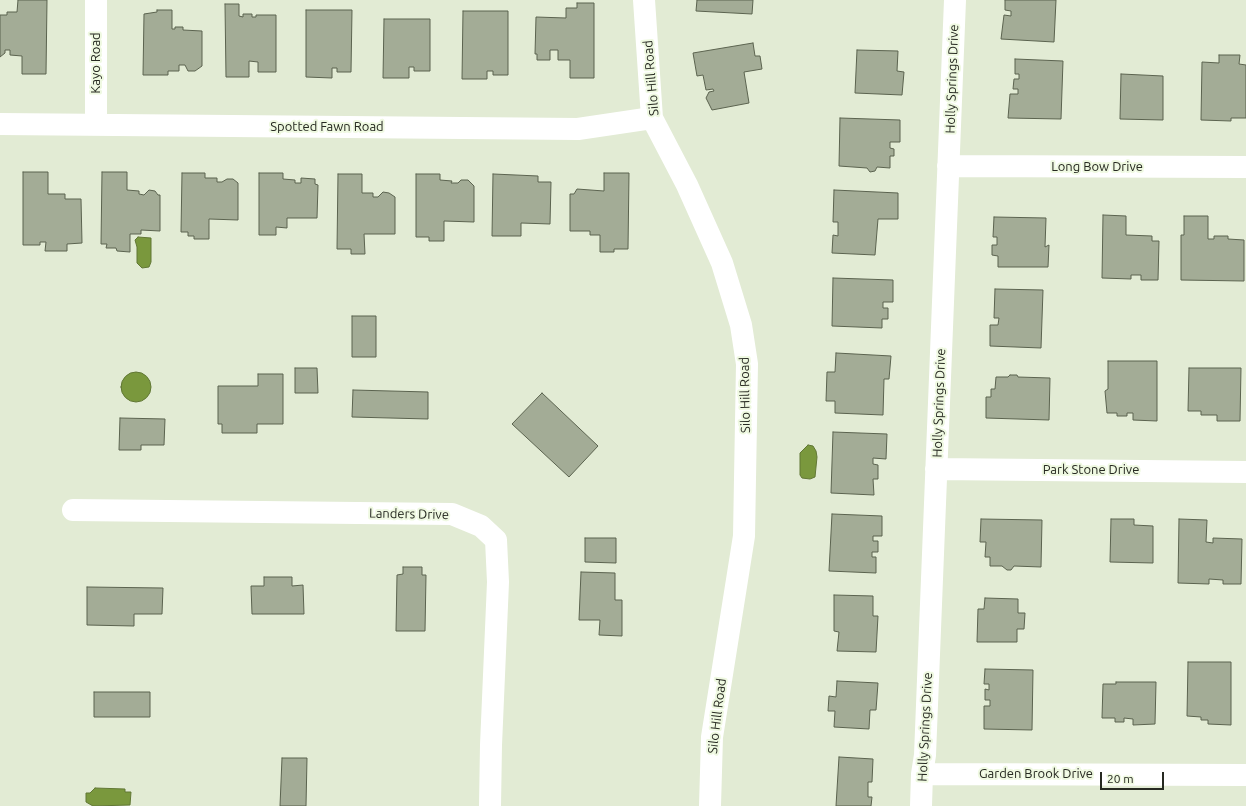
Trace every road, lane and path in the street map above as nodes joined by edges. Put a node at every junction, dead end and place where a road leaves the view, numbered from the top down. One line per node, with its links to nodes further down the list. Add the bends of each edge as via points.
1 (96, 0): 6 (street, Kayo Road)
2 (644, 0): 4 (street, Silo Hill Road)
3 (955, 0): 7 (street, Holly Springs Drive)
4 (652, 118): 6 (street, Spotted Fawn Road, via 578,128); 15 (street, Silo Hill Road, via 687,185 722,263 741,325 747,364 744,536 712,737)
5 (0, 124): 6 (street, Spotted Fawn Road)
6 (96, 125)
7 (948, 166): 8 (street, Long Bow Drive); 9 (street, Holly Springs Drive)
8 (1246, 167)
9 (936, 470): 10 (street, Park Stone Drive); 12 (street, Holly Springs Drive, via 925,755)
10 (1246, 472)
11 (73, 510): 14 (street, Landers Drive, via 452,514 482,526 496,540 498,582)
12 (922, 774): 13 (street, Garden Brook Drive); 16 (street, Holly Springs Drive)
13 (1246, 775)
14 (490, 806)
15 (710, 806)
16 (921, 806)

